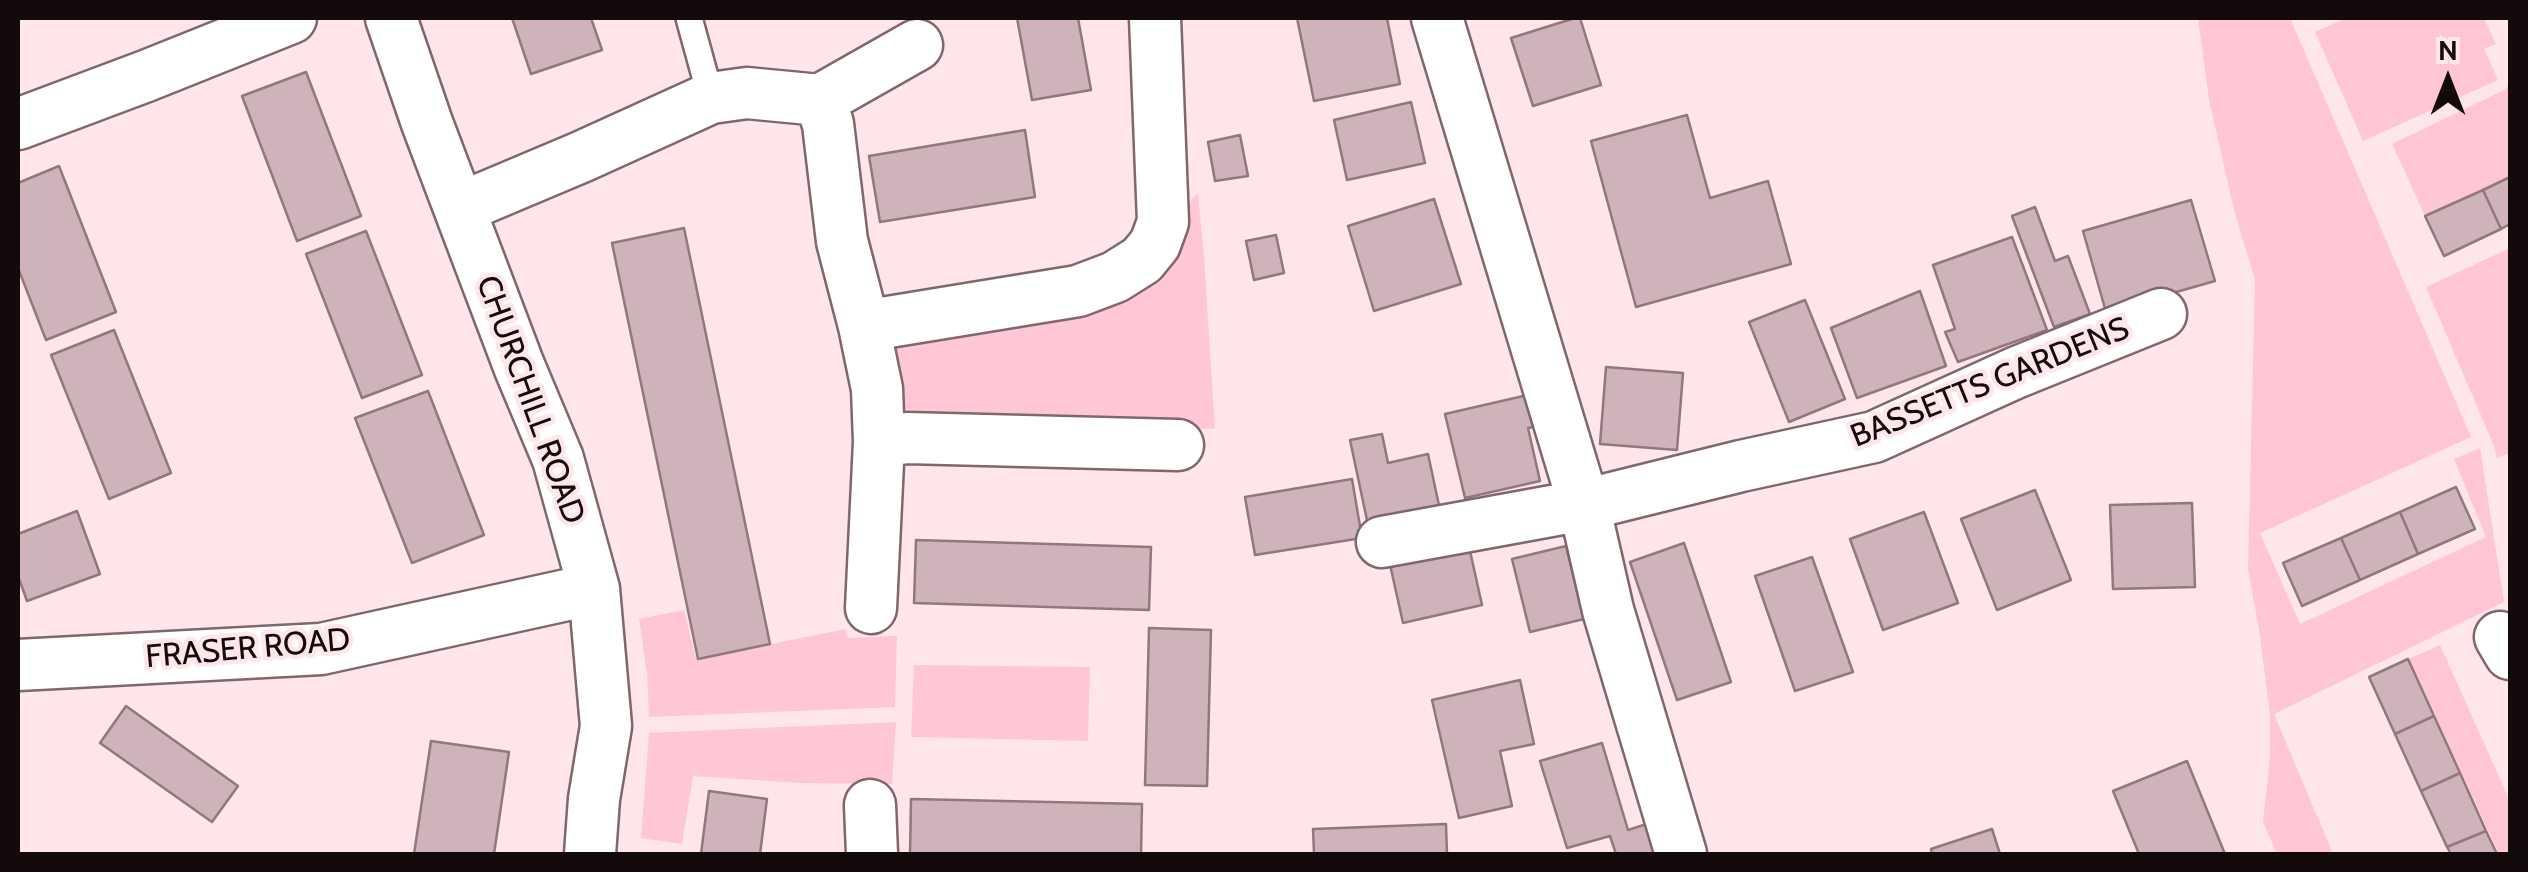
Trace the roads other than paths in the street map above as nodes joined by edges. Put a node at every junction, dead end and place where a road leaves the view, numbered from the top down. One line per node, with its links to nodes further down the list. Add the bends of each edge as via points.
1 (291, 18): 9 (street)
2 (391, 18): 10 (street, CHURCHILL ROAD)
3 (689, 18): 7 (lane)
4 (1155, 18): 12 (street, via 1162,222 1142,260 1078,291)
5 (1438, 18): 15 (street)
6 (917, 45): 8 (street)
7 (712, 98): 8 (street, via 748,93); 10 (street)
8 (820, 100): 12 (street, via 842,242)
9 (18, 124)
10 (460, 208): 17 (street, CHURCHILL ROAD, via 558,459)
11 (2161, 314): 15 (street, BASSETTS GARDENS, via 1874,437)
12 (864, 326): 13 (street)
13 (879, 442): 14 (street); 18 (street)
14 (1178, 445)
15 (1584, 505): 16 (street, BASSETTS GARDENS); 23 (street, via 1608,610)
16 (1382, 542)
17 (594, 590): 19 (street, FRASER ROAD, via 321,649); 21 (street, CHURCHILL ROAD, via 606,726)
18 (870, 608)
19 (18, 665)
20 (870, 805): 22 (street)
21 (590, 854)
22 (872, 854)
23 (1682, 854)

